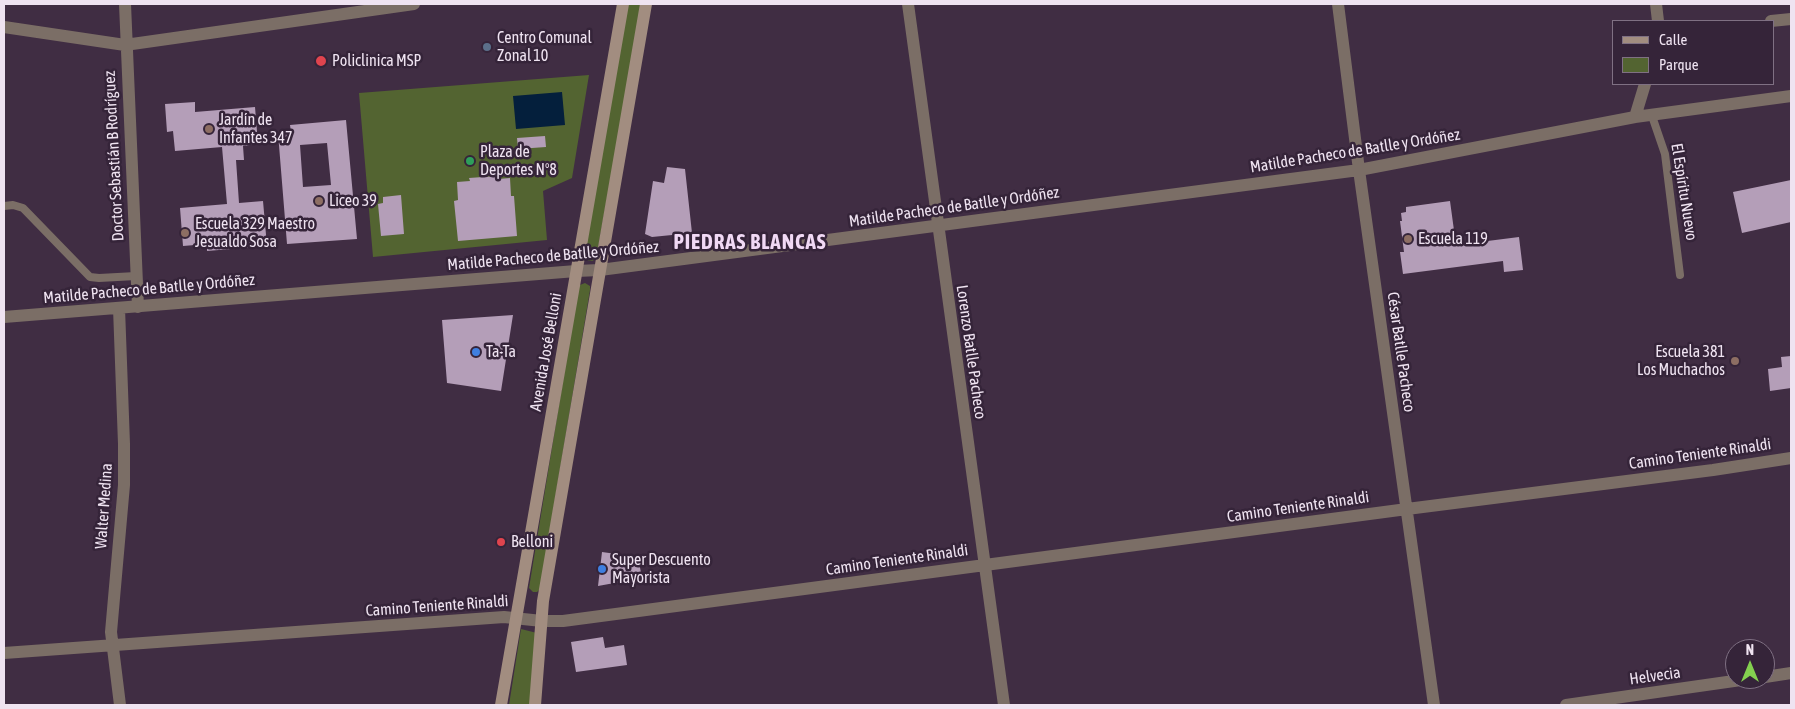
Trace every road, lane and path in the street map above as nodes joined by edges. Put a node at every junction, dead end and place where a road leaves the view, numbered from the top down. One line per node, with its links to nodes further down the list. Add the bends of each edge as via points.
1 (125, 4): 13 (street, Doctor Sebastián B Rodríguez)
2 (414, 4): 8 (street)
3 (623, 4): 22 (main road, Avenida José Belloni)
4 (646, 4): 21 (main road)
5 (908, 4): 20 (street, Lorenzo Batlle Pacheco)
6 (1338, 4): 18 (street, César Batlle Pacheco)
7 (1656, 4): 10 (street)
8 (373, 7): 13 (street)
9 (1791, 19): 11 (street)
10 (1658, 20)
11 (1775, 21)
12 (4, 27): 13 (street)
13 (126, 45): 24 (street, Doctor Sebastián B Rodríguez)
14 (1645, 85): 17 (street)
15 (1791, 96): 16 (street, Matilde Pacheco de Batlle y Ordóñez)
16 (1652, 116): 17 (street, Matilde Pacheco de Batlle y Ordóñez); 23 (lane, El Espíritu Nuevo, via 1665,154)
17 (1635, 117): 18 (street, Matilde Pacheco de Batlle y Ordóñez)
18 (1359, 170): 20 (street, Matilde Pacheco de Batlle y Ordóñez); 29 (street, César Batlle Pacheco)
19 (4, 206): 24 (lane, via 23,208 90,277)
20 (938, 226): 21 (street, Matilde Pacheco de Batlle y Ordóñez); 30 (street, Lorenzo Batlle Pacheco)
21 (600, 270): 22 (street, Matilde Pacheco de Batlle y Ordóñez); 32 (main road)
22 (576, 271): 25 (street, Matilde Pacheco de Batlle y Ordóñez); 31 (main road, Avenida José Belloni)
23 (1680, 275)
24 (136, 276): 25 (street, Doctor Sebastián B Rodríguez)
25 (138, 307): 26 (street, Matilde Pacheco de Batlle y Ordóñez)
26 (119, 308): 27 (street, Matilde Pacheco de Batlle y Ordóñez); 33 (street, Walter Medina, via 124,485)
27 (4, 317)
28 (1791, 458): 29 (street, Camino Teniente Rinaldi)
29 (1407, 509): 30 (street, Camino Teniente Rinaldi); 42 (street, César Batlle Pacheco)
30 (984, 565): 32 (street, Camino Teniente Rinaldi, via 564,621); 41 (street, Lorenzo Batlle Pacheco)
31 (515, 617): 32 (street, Camino Teniente Rinaldi); 33 (street, Camino Teniente Rinaldi); 39 (main road, Avenida José Belloni)
32 (542, 621): 40 (main road)
33 (112, 644): 34 (street, Camino Teniente Rinaldi); 38 (street, Walter Medina)
34 (4, 653)
35 (1791, 673): 36 (street)
36 (1775, 675)
37 (1725, 682): 43 (street, Helvecia)
38 (120, 705)
39 (501, 705)
40 (535, 705)
41 (1004, 705)
42 (1434, 705)
43 (1566, 705)

